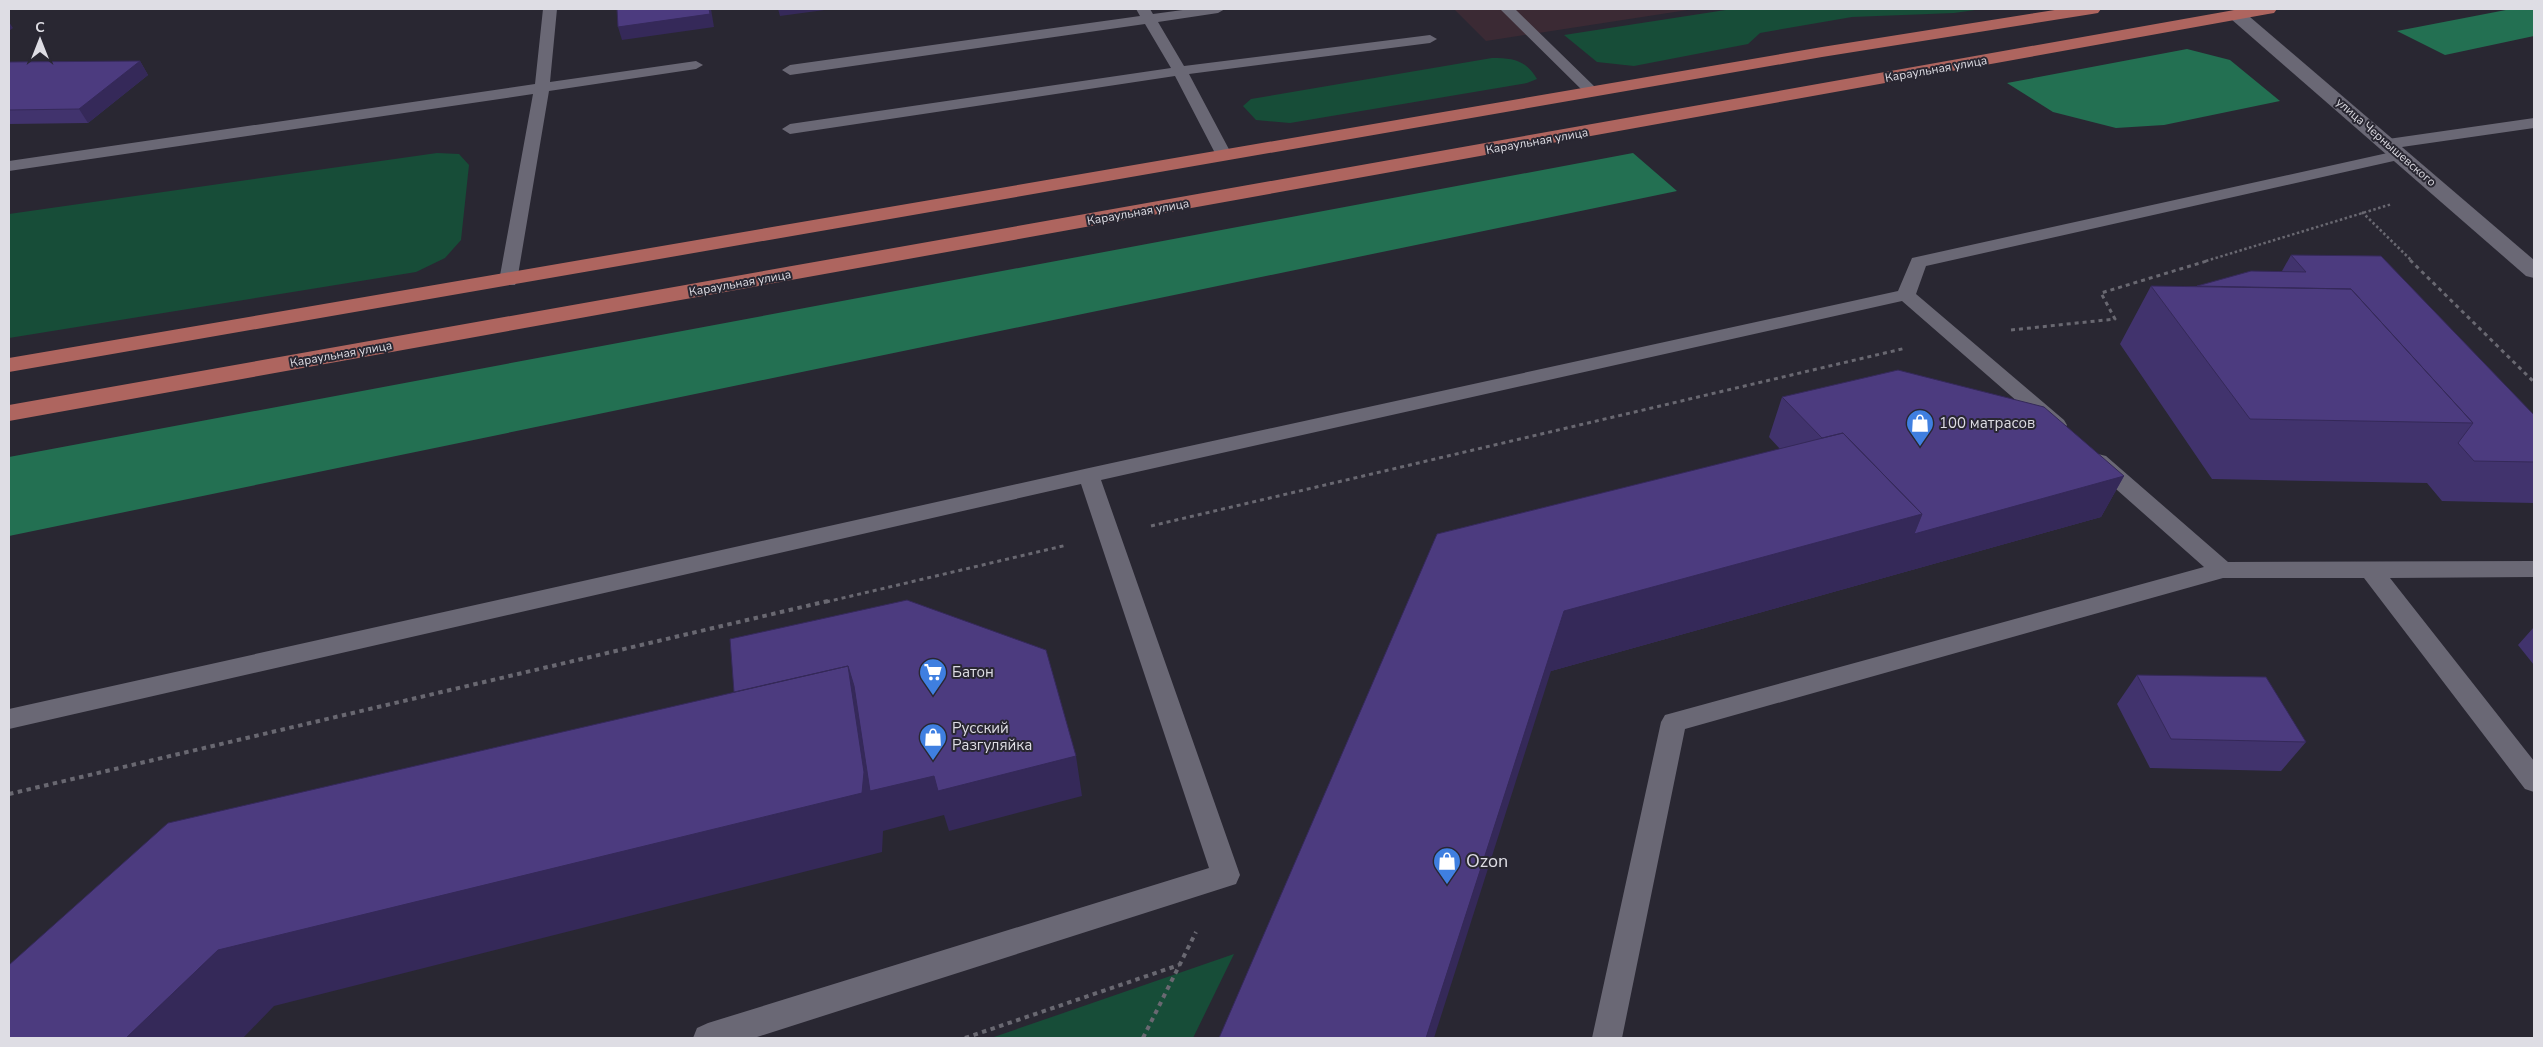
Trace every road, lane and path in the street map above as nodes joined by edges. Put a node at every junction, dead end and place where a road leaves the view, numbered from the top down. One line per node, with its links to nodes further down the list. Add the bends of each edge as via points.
1 (550, 9): 12 (lane)
2 (1218, 9): 7 (lane)
3 (1507, 9): 13 (lane)
4 (2092, 9): 13 (main road)
5 (2268, 9): 6 (main road, Караульная улица)
6 (2232, 12): 16 (main road, улица Чернышевского); 27 (main road, Караульная улица)
7 (1146, 14): 10 (lane); 11 (lane)
8 (1430, 39): 11 (lane)
9 (696, 66): 12 (lane)
10 (790, 70)
11 (1180, 71): 15 (lane); 17 (lane)
12 (542, 86): 18 (lane); 22 (lane)
13 (1591, 91): 17 (main road)
14 (2534, 123): 16 (lane)
15 (790, 129)
16 (2395, 150): 21 (main road, улица Чернышевского); 23 (lane, via 1918,262)
17 (1224, 155): 22 (main road)
18 (9, 166)
19 (2396, 203): 20 (path)
20 (2361, 212): 24 (path, via 2101,293 2115,319); 26 (path)
21 (2534, 271)
22 (508, 281): 25 (main road)
23 (1906, 295): 24 (lane); 28 (lane)
24 (1956, 336): 29 (path); 31 (lane)
25 (9, 365)
26 (2534, 382)
27 (9, 413)
28 (1089, 475): 29 (lane); 33 (lane)
29 (1108, 536): 35 (path); 36 (lane)
30 (2534, 569): 32 (lane)
31 (2223, 570): 32 (lane); 41 (lane, via 1674,722)
32 (2371, 570): 34 (lane)
33 (9, 719)
34 (2534, 782)
35 (9, 794)
36 (1226, 875): 37 (path); 38 (lane)
37 (1179, 965): 39 (path); 40 (path)
38 (708, 1038)
39 (965, 1038)
40 (1143, 1038)
41 (1607, 1038)

